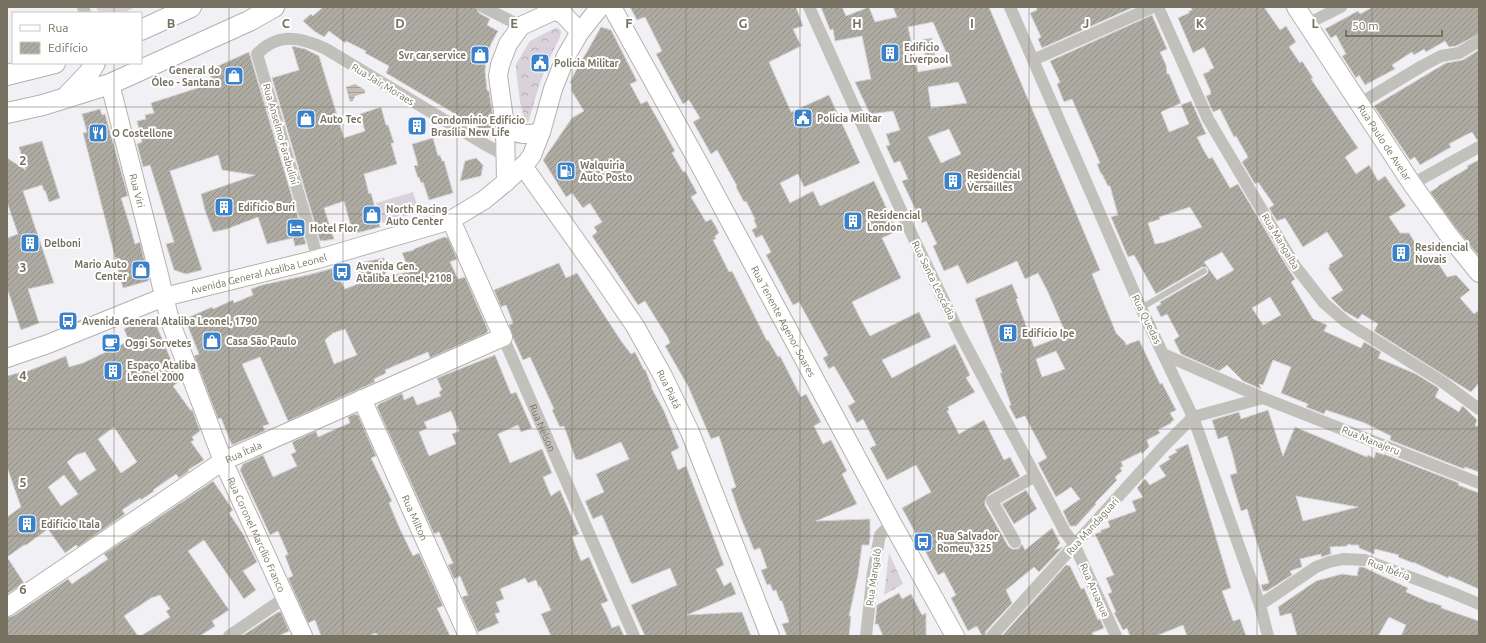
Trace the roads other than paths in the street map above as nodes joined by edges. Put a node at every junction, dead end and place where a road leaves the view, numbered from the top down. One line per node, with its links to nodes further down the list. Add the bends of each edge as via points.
1 (191, 7): 15 (main road)
2 (274, 7): 24 (main road, via 249,21)
3 (483, 7): 14 (street)
4 (600, 7): 16 (main road, Avenida General Ataliba Leonel)
5 (612, 7): 51 (main road, Rua Tenente Agenor Soares)
6 (809, 7): 49 (street, Rua Santa Leocádia, via 913,237 960,334)
7 (1010, 7): 19 (street, Rua Quedas)
8 (1153, 7): 19 (street)
9 (1158, 7): 46 (street, Rua Mangaíba, via 1208,119 1295,266 1324,303 1346,322 1441,381)
10 (1296, 7): 13 (main road, Rua Paulo de Avelar)
11 (1341, 7): 13 (street)
12 (558, 9): 14 (main road); 16 (main road)
13 (1307, 24): 26 (main road, Rua Paulo de Avelar)
14 (521, 26): 28 (main road, via 508,44 498,76)
15 (142, 30)
16 (580, 32): 29 (main road, Avenida General Ataliba Leonel, via 571,46 553,89)
17 (1479, 41): 26 (street, via 1459,53 1441,56)
18 (257, 54): 31 (street, Rua Jair Moraes, via 270,43 282,40 310,41); 36 (street, Rua Anselmo Farabulini)
19 (1033, 60): 40 (street, Rua Quedas)
20 (51, 64): 23 (main road)
21 (95, 64): 25 (main road, via 86,78)
22 (116, 64): 24 (main road)
23 (7, 75)
24 (110, 84): 25 (main road); 39 (main road, Rua Viri)
25 (65, 98): 27 (main road)
26 (1359, 104): 34 (main road, Rua Paulo de Avelar)
27 (7, 113)
28 (506, 126): 29 (main road, via 519,134); 31 (main road)
29 (541, 132): 32 (main road, Avenida General Ataliba Leonel, via 532,155)
30 (1479, 147): 34 (street)
31 (506, 156): 33 (main road)
32 (523, 166): 33 (main road, Avenida General Ataliba Leonel); 62 (main road, Rua Piatá, via 600,273 664,376 690,432)
33 (506, 182): 35 (main road, Avenida General Ataliba Leonel, via 484,200)
34 (1412, 184): 38 (main road, Rua Paulo de Avelar)
35 (451, 220): 36 (main road, Avenida General Ataliba Leonel); 41 (main road, Rua Nelson)
36 (318, 259): 39 (main road, Avenida General Ataliba Leonel)
37 (1204, 272): 40 (lane)
38 (1479, 273)
39 (164, 297): 43 (main road, Avenida General Ataliba Leonel); 48 (main road, Rua Coronel Marcílio Franco, via 170,321)
40 (1141, 308): 42 (street, Rua Quedas)
41 (503, 337): 45 (main road, Rua Ítala); 61 (street, Rua Nelson)
42 (1164, 354): 44 (street, Rua Manajeru); 47 (street, Rua Quedas)
43 (7, 358)
44 (1263, 398): 47 (street); 50 (street, Rua Manajeru)
45 (362, 399): 48 (main road, Rua Ítala); 60 (main road, Rua Milton)
46 (1479, 409)
47 (1193, 417): 53 (street, Rua Mandaguari); 56 (street, Rua Quedas)
48 (223, 461): 54 (main road, Rua Coronel Marcílio Franco); 57 (main road, Rua Ítala)
49 (1035, 476): 52 (street, via 992,501); 53 (street, Rua Santa Leocádia)
50 (1479, 483)
51 (892, 523): 63 (street, Rua Mangalô, via 880,535); 64 (main road, Rua Tenente Agenor Soares)
52 (1015, 542)
53 (1074, 544): 65 (street, Rua Mandaguari); 66 (street, Rua Aruaque)
54 (286, 597): 58 (street); 59 (main road, Rua Coronel Marcílio Franco)
55 (1479, 604): 56 (street, Rua Ibéria, via 1365,560 1343,559 1316,567)
56 (1260, 605): 67 (street, Rua Quedas)
57 (7, 607)
58 (229, 636)
59 (303, 636)
60 (468, 636)
61 (634, 636)
62 (770, 636)
63 (866, 636)
64 (955, 636)
65 (992, 636)
66 (1116, 636)
67 (1268, 636)

